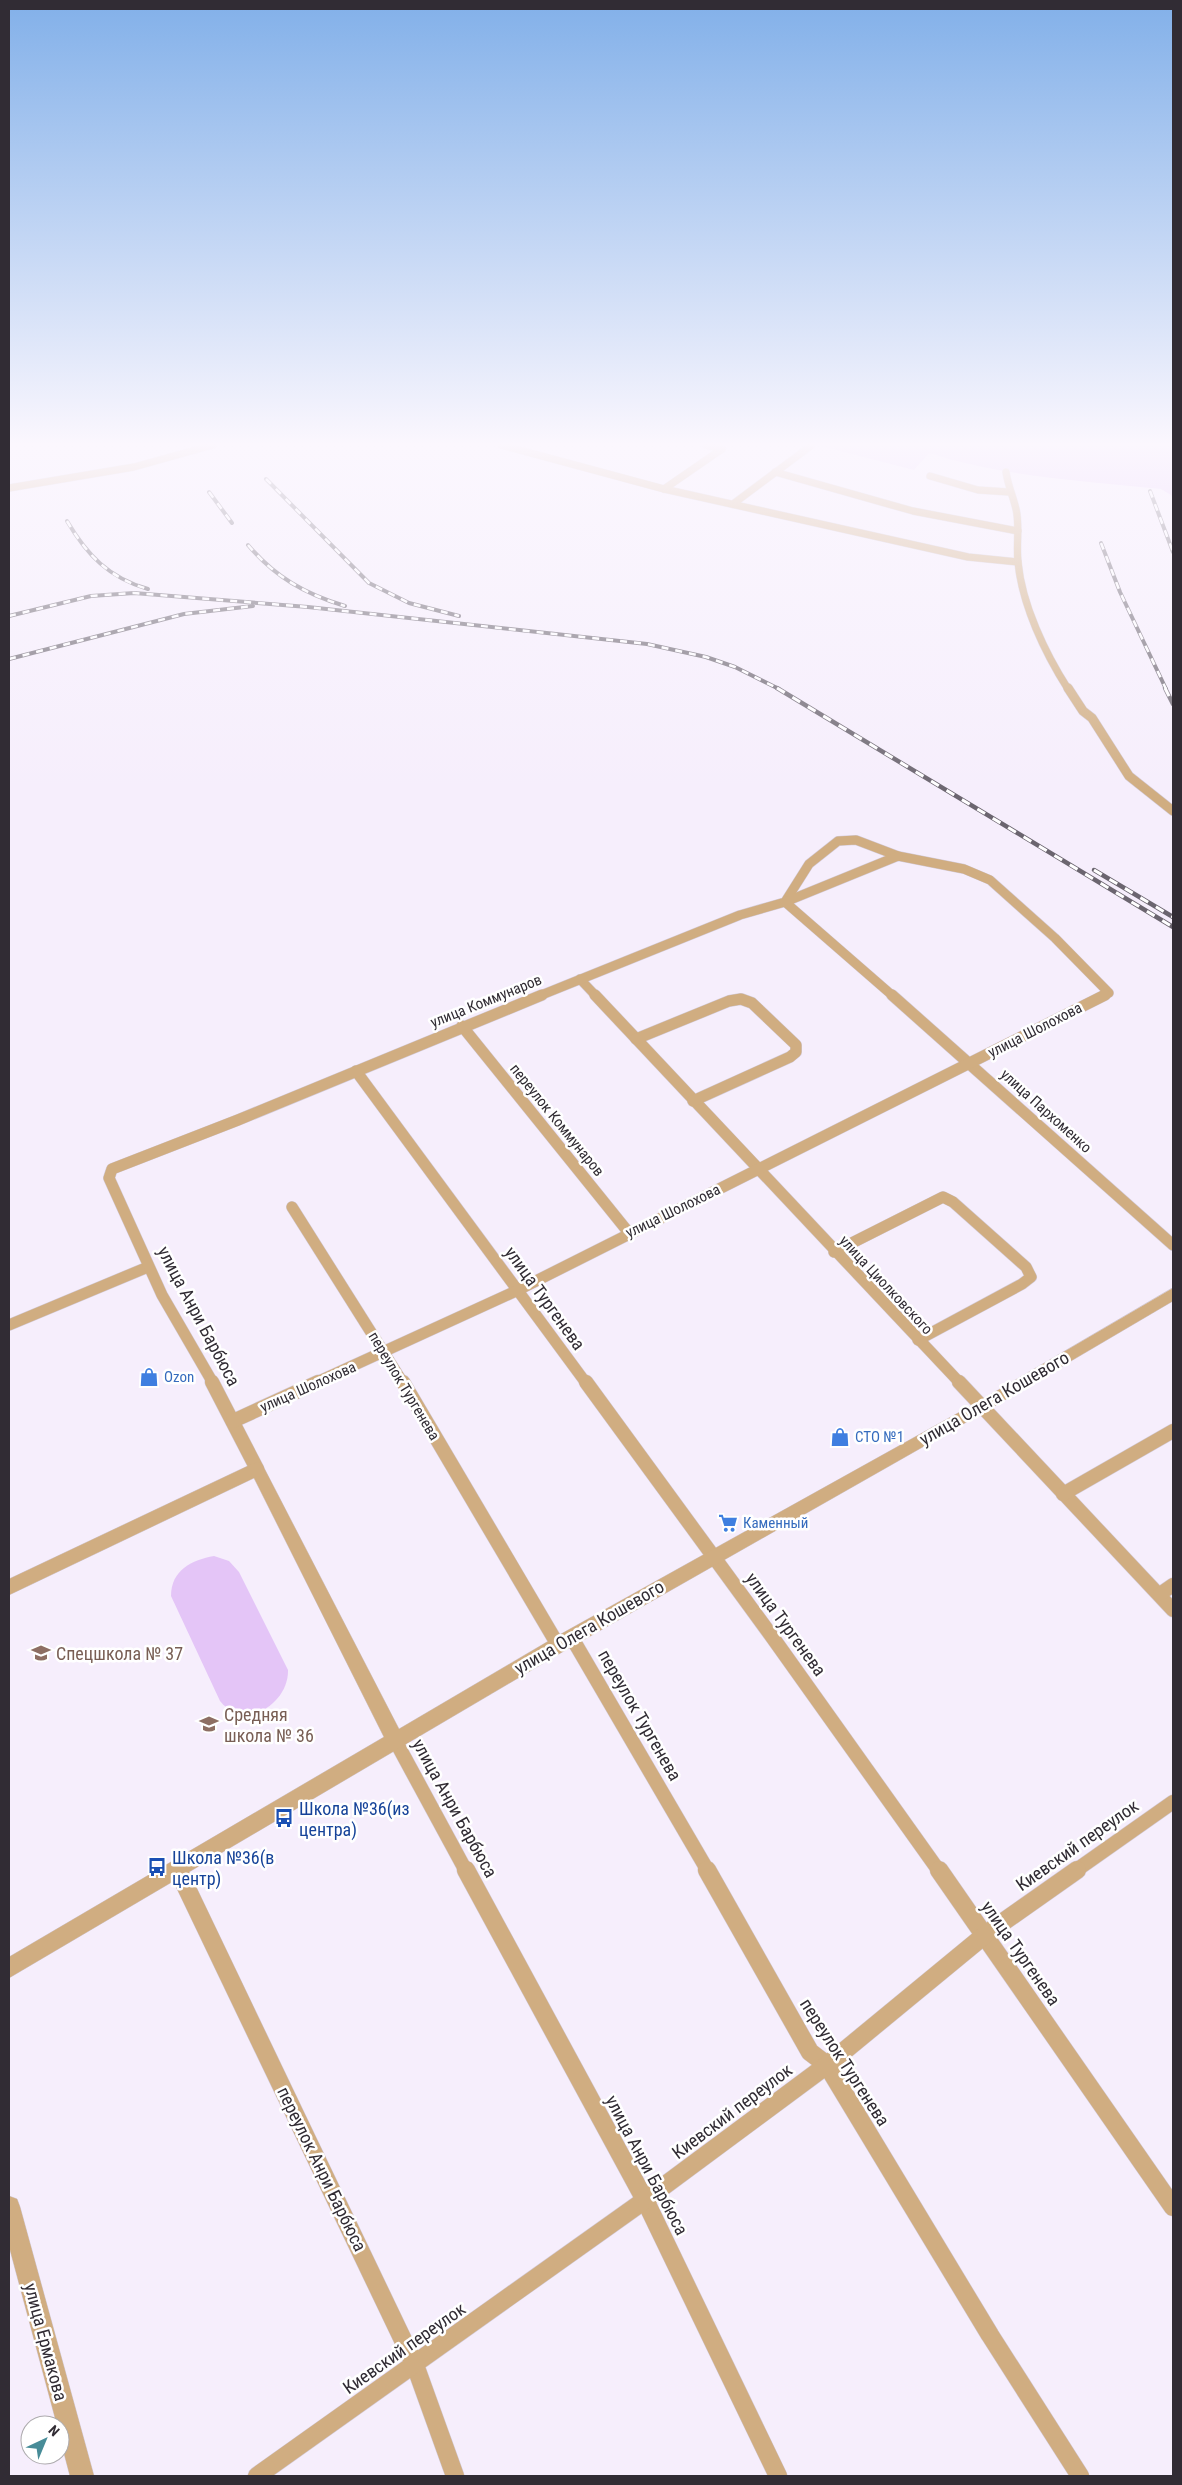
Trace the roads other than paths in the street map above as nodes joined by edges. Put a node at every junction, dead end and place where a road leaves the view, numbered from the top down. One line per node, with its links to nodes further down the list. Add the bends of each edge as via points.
1 (1008, 561): 2 (street)
2 (1018, 562): 3 (street, via 1022,590 1064,681 1129,776)
3 (1173, 811)
4 (898, 856): 5 (street, улица Коммунаров); 5 (street, via 856,840 838,840 809,864); 9 (street, улица Шолохова, via 964,869 990,880 1055,938 1108,993)
5 (784, 902): 6 (street, улица Коммунаров, via 740,915); 9 (street, улица Пархоменко)
6 (580, 979): 7 (street, улица Коммунаров); 8 (street, улица Циолковского)
7 (462, 1026): 10 (street, улица Коммунаров); 15 (street, переулок Коммунаров)
8 (636, 1039): 11 (street, улица Циолковского); 11 (street, via 741,999 752,1003 796,1045 796,1052 790,1057)
9 (970, 1063): 13 (street, улица Шолохова); 16 (street, улица Пархоменко)
10 (356, 1071): 12 (street, улица Коммунаров); 19 (street, улица Тургенева)
11 (693, 1101): 13 (street, улица Циолковского)
12 (124, 1164): 18 (street, улица Анри Барбюса, via 112,1169 109,1178)
13 (757, 1170): 15 (street, улица Шолохова); 17 (street, улица Циолковского)
14 (292, 1207): 23 (street, переулок Тургенева)
15 (629, 1233): 19 (street, улица Шолохова)
16 (1173, 1245)
17 (834, 1252): 22 (street, улица Циолковского); 22 (street, via 942,1197 953,1202 1026,1267 1031,1277 1022,1284)
18 (148, 1266): 21 (street); 25 (street, улица Анри Барбюса)
19 (516, 1291): 23 (street, улица Шолохова); 29 (street, улица Тургенева)
20 (1173, 1294): 24 (street, улица Олега Кошевого)
21 (9, 1325)
22 (918, 1340): 24 (street, улица Циолковского)
23 (385, 1352): 25 (street, улица Шолохова); 34 (street, переулок Тургенева)
24 (981, 1407): 28 (street, улица Циолковского); 29 (street, улица Олега Кошевого)
25 (233, 1421): 27 (street, улица Анри Барбюса)
26 (1173, 1431): 28 (street)
27 (257, 1469): 31 (street); 35 (street, улица Анри Барбюса)
28 (1063, 1494): 32 (street, улица Циолковского)
29 (713, 1556): 34 (street, улица Олега Кошевого); 38 (street, улица Тургенева)
30 (1173, 1586): 32 (street)
31 (9, 1587)
32 (1160, 1594): 33 (street, улица Циолковского)
33 (1173, 1610)
34 (565, 1641): 35 (street, улица Олега Кошевого); 40 (street, переулок Тургенева, via 713,1880 810,2052)
35 (395, 1740): 37 (street, улица Олега Кошевого); 41 (street, улица Анри Барбюса)
36 (1173, 1802): 38 (street, Киевский переулок)
37 (177, 1867): 39 (street, улица Олега Кошевого); 44 (street, переулок Анри Барбюса)
38 (986, 1934): 40 (street, Киевский переулок); 42 (street, улица Тургенева)
39 (9, 1968)
40 (828, 2064): 41 (street, Киевский переулок); 49 (street, переулок Тургенева, via 990,2335)
41 (645, 2200): 44 (street, Киевский переулок); 48 (street, улица Анри Барбюса)
42 (1173, 2206)
43 (9, 2207): 45 (street, улица Ермакова)
44 (415, 2365): 46 (street, Киевский переулок); 47 (street, переулок Анри Барбюса)
45 (82, 2476)
46 (257, 2476)
47 (455, 2476)
48 (778, 2476)
49 (1080, 2476)

